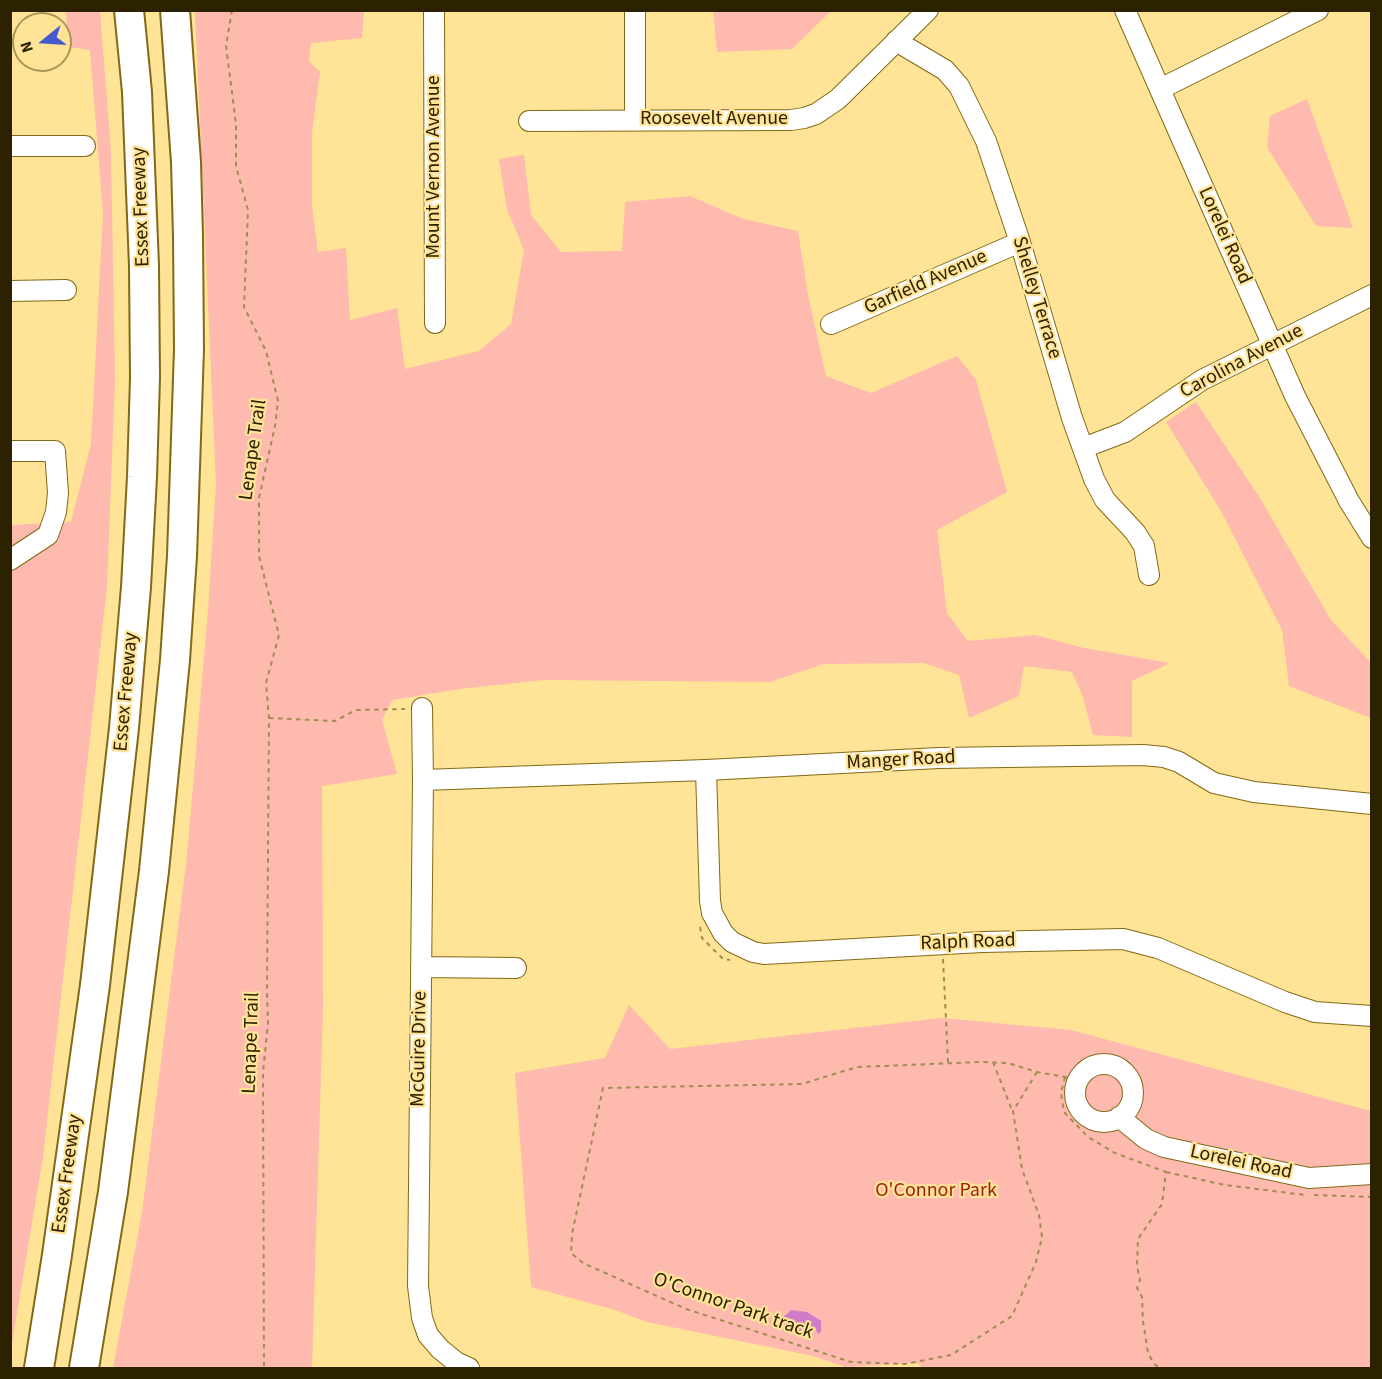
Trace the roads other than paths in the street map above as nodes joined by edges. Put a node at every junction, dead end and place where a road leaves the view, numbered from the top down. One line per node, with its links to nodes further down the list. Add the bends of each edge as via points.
1 (129, 10): 35 (highway, Essex Freeway, via 137,92 144,277 145,378 136,587 95,985)
2 (175, 10): 36 (highway, via 186,172 189,349 181,579 154,871 112,1192)
3 (434, 10): 18 (street, Mount Vernon Avenue)
4 (635, 10): 10 (street)
5 (928, 10): 8 (street, Roosevelt Avenue)
6 (1125, 10): 9 (street)
7 (1318, 10): 9 (street)
8 (896, 42): 10 (street, Roosevelt Avenue, via 838,99 816,114 791,120); 14 (street, Shelley Terrace, via 945,70 959,86 986,141)
9 (1160, 89): 20 (street, Lorelei Road)
10 (635, 120): 11 (street, Roosevelt Avenue)
11 (530, 121)
12 (10, 146): 13 (street)
13 (85, 146)
14 (1020, 242): 19 (street, Garfield Avenue); 21 (street, Shelley Terrace)
15 (66, 290): 16 (street)
16 (10, 291)
17 (1371, 295): 20 (street, Carolina Avenue)
18 (435, 323)
19 (831, 324)
20 (1272, 344): 21 (street, Carolina Avenue, via 1202,380 1125,432); 23 (street, Lorelei Road, via 1320,446)
21 (1083, 448): 25 (street, Shelley Terrace, via 1105,500 1144,546)
22 (10, 451): 24 (street, via 55,451 58,493 48,535)
23 (1371, 538)
24 (10, 560)
25 (1149, 575)
26 (422, 708): 28 (street, McGuire Drive)
27 (706, 770): 28 (street, Manger Road); 29 (street, Manger Road, via 939,758 1143,754 1172,759 1214,783 1254,792); 32 (street, Ralph Road, via 712,913 732,942 753,952 1123,939 1158,948 1285,1002 1315,1011)
28 (423, 780): 30 (street, McGuire Drive)
29 (1371, 804)
30 (421, 968): 31 (street); 37 (street, McGuire Drive, via 417,1286 428,1335 440,1350)
31 (516, 968)
32 (1371, 1016)
33 (1119, 1118): 33 (street, via 1102,1122 1085,1115 1071,1080 1094,1065 1111,1065 1125,1073 1132,1097); 34 (street, Lorelei Road, via 1146,1139 1164,1147 1309,1178)
34 (1371, 1174)
35 (39, 1368)
36 (84, 1368)
37 (470, 1368)

